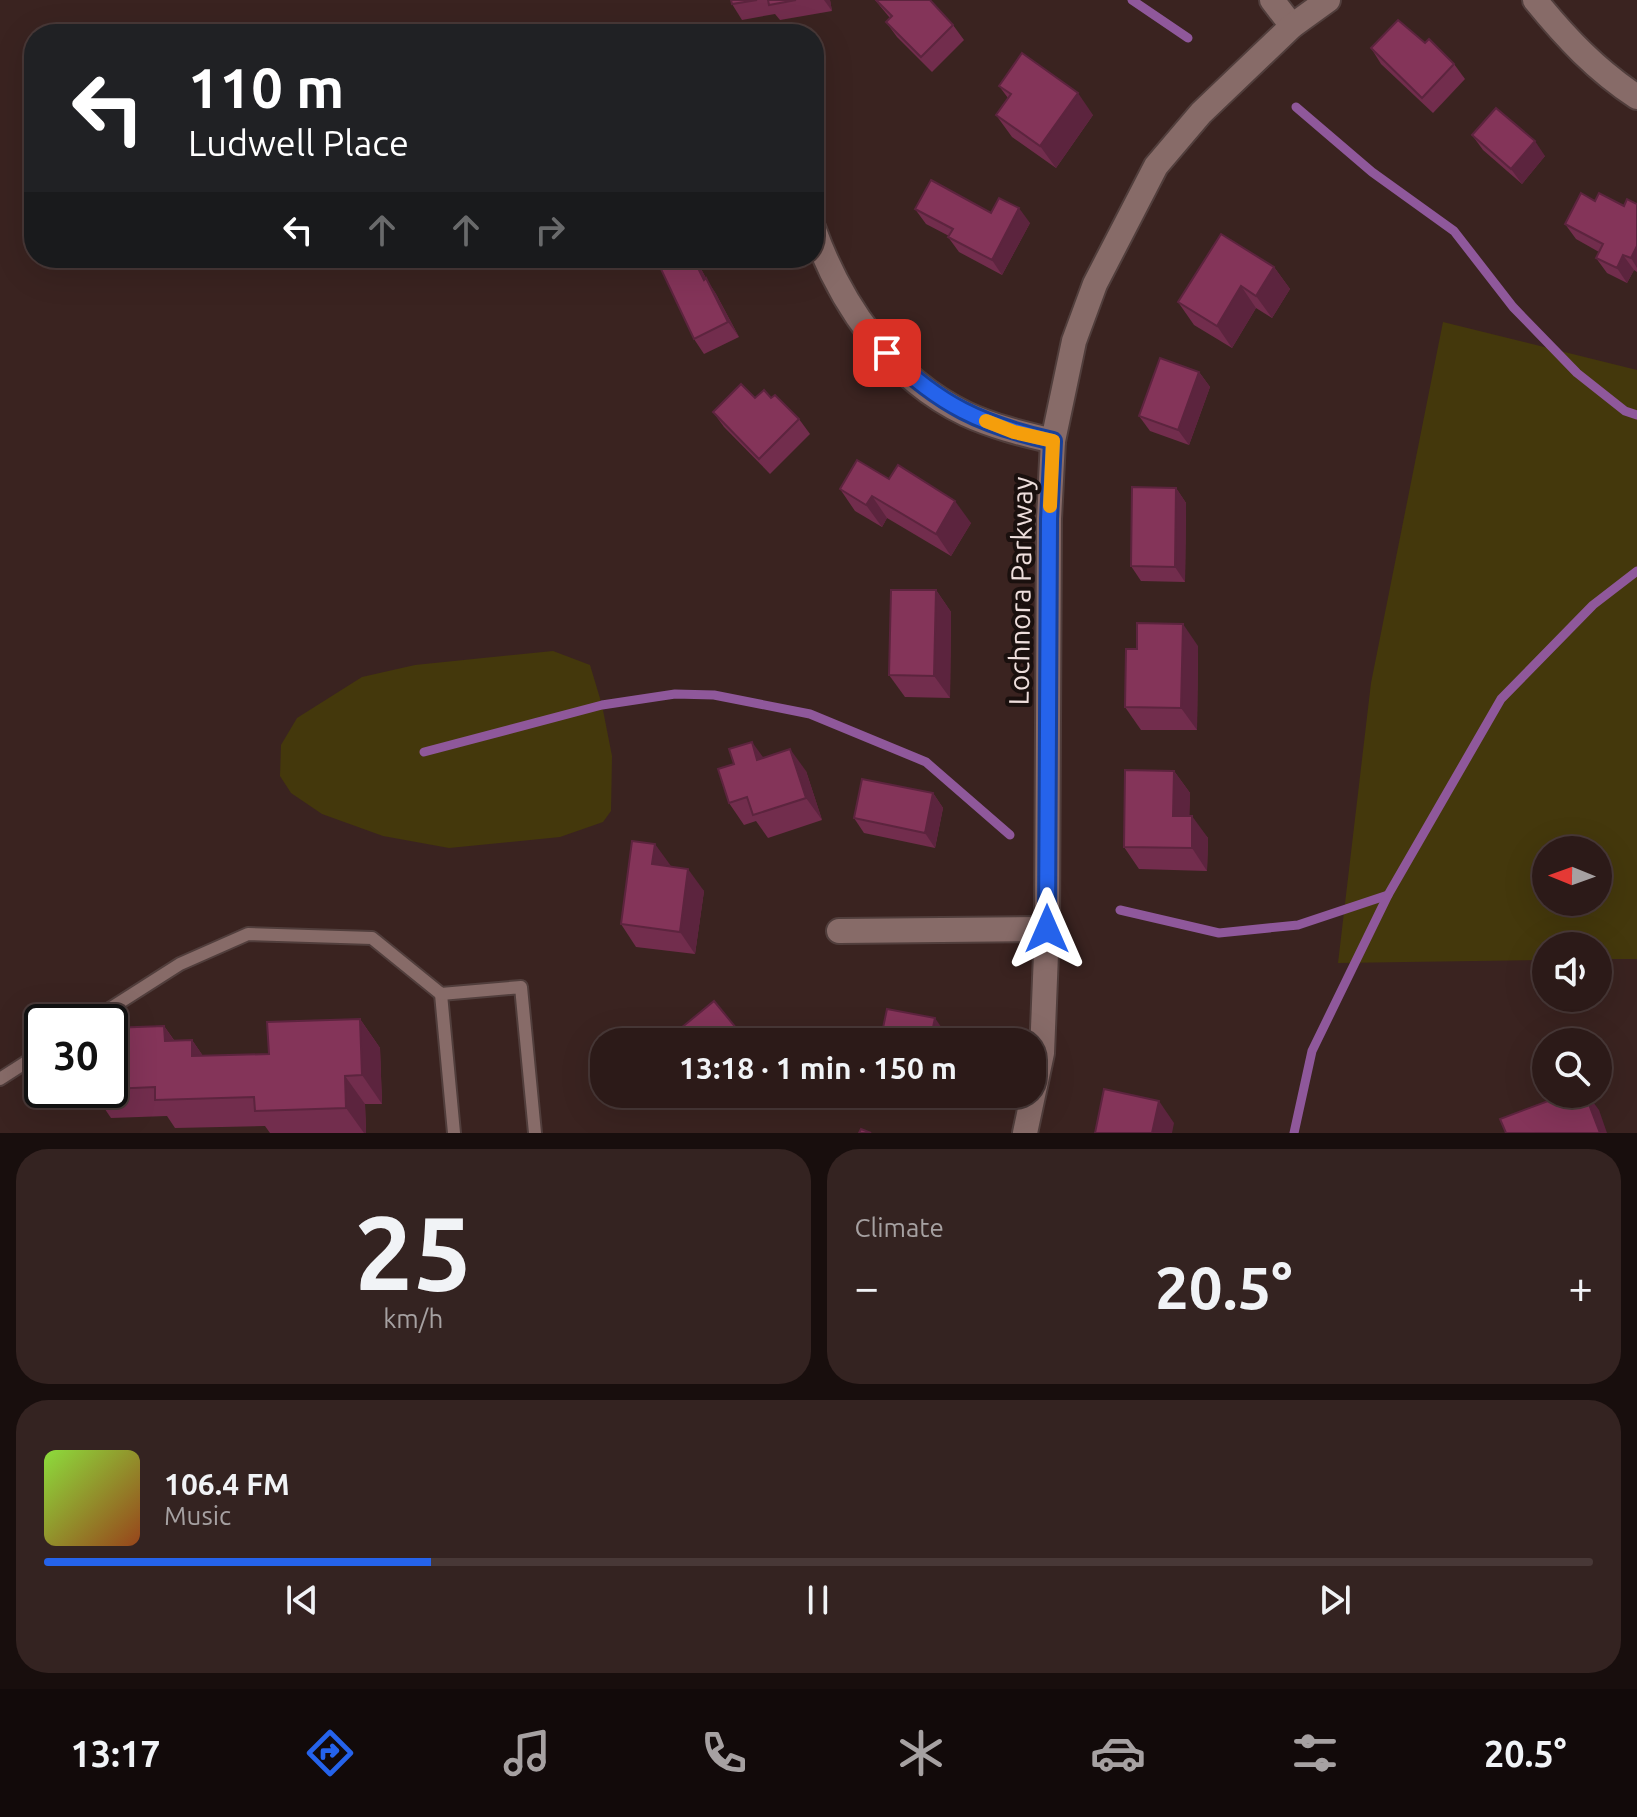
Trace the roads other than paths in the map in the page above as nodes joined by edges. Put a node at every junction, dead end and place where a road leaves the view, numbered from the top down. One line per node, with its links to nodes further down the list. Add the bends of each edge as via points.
1 (1272, 0): 4 (street)
2 (1328, 0): 4 (street, Lochnora Parkway)
3 (1535, 0): 5 (street, via 1572,45)
4 (1292, 26): 7 (street, Lochnora Parkway, via 1201,113 1156,166 1095,284 1074,341)
5 (1637, 97)
6 (824, 253): 7 (street, via 843,296 872,338 902,368 967,414)
7 (1053, 441): 8 (street, Lochnora Parkway)
8 (1047, 929): 9 (street); 16 (street, Lochnora Parkway, via 1042,1053)
9 (839, 931)
10 (441, 994): 11 (lane, via 372,938 248,934 180,964); 14 (lane); 15 (lane, via 521,987)
11 (117, 1004)
12 (24, 1064): 13 (lane)
13 (0, 1079)
14 (454, 1133)
15 (535, 1133)
16 (1025, 1133)

